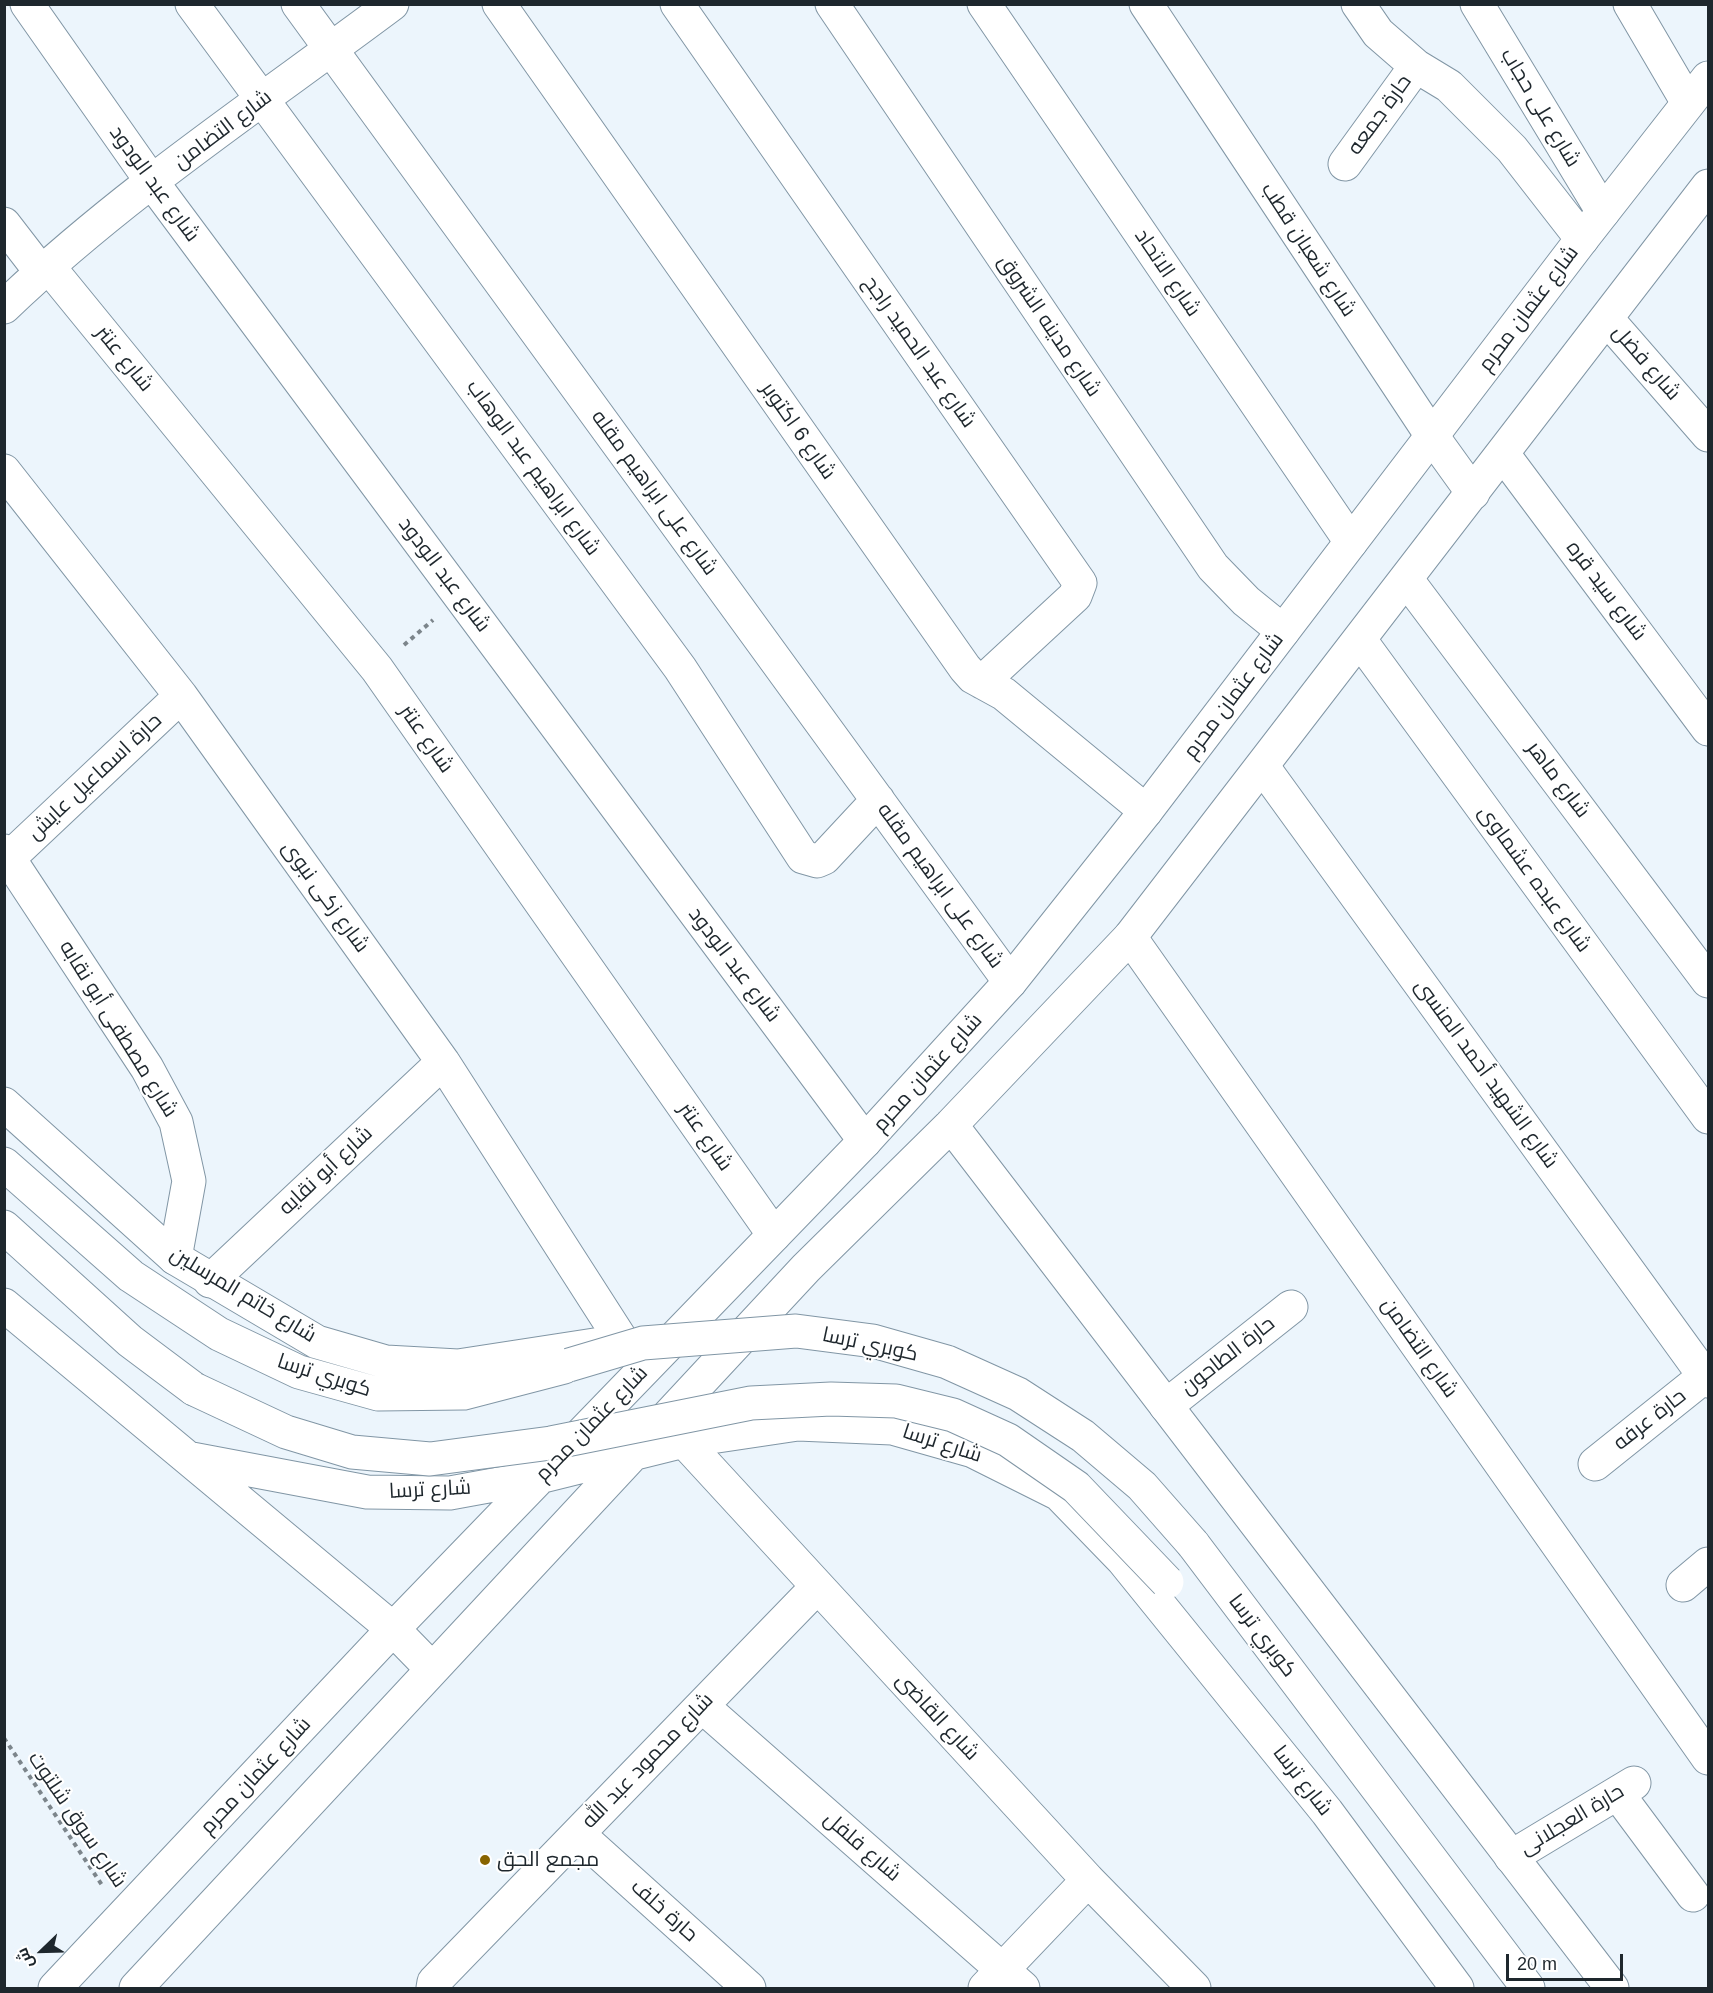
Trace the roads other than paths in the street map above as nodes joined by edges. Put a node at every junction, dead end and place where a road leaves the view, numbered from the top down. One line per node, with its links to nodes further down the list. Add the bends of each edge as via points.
1 (27, 4): 19 (street, شارع عبد الودود)
2 (192, 4): 16 (street, شارع ابراهيم عبد الوهاب)
3 (298, 4): 13 (street, شارع على ابراهيم مقله)
4 (392, 4): 13 (street, شارع التضامن)
5 (500, 4): 36 (street, شارع 6 اكتوبر, via 964,668)
6 (677, 4): 36 (street, شارع عبد الحميد راجح, via 1080,582 1076,596)
7 (832, 4): 34 (street, شارع مدينه الشروق, via 1213,567)
8 (984, 4): 32 (street, شارع الاتحاد)
9 (1146, 4): 28 (street, شارع شعبان قطب)
10 (1358, 4): 14 (street, via 1378,33)
11 (1477, 4): 21 (street, شارع على حجاب)
12 (1630, 4): 17 (street)
13 (330, 50): 16 (street, شارع التضامن); 40 (street, شارع على ابراهيم مقله)
14 (1416, 66): 18 (street, حارة جمعه); 23 (street, via 1449,86 1512,149)
15 (1708, 78): 17 (street, شارع عثمان محرم)
16 (262, 100): 19 (street, شارع التضامن); 40 (street, شارع ابراهيم عبد الوهاب, via 680,668 803,857 817,861 824,858)
17 (1688, 103): 21 (street, شارع عثمان محرم)
18 (1345, 164)
19 (152, 182): 24 (street, شارع التضامن); 50 (street, شارع عبد الودود)
20 (1708, 186): 26 (street)
21 (1604, 212): 23 (street, شارع عثمان محرم)
22 (4, 224): 24 (street, شارع عنتر)
23 (1582, 239): 28 (street, شارع عثمان محرم)
24 (44, 269): 25 (street, شارع التضامن); 53 (street, شارع عنتر, via 376,669)
25 (4, 308)
26 (1607, 319): 27 (street, شارع فضل); 29 (street)
27 (1708, 435)
28 (1432, 436): 31 (street, شارع شعبان قطب); 32 (street, شارع عثمان محرم)
29 (1503, 454): 31 (street); 38 (street, شارع سيد قره)
30 (4, 471): 37 (street, شارع زكى نبوى)
31 (1473, 493): 33 (street)
32 (1351, 542): 34 (street, شارع عثمان محرم)
33 (1407, 580): 35 (street); 44 (street, شارع ماهر)
34 (1283, 631): 41 (street, شارع عثمان محرم)
35 (1360, 640): 39 (street); 48 (street, شارع عبده عشماوى)
36 (982, 682): 41 (street, شارع 6 اكتوبر, via 1004,694)
37 (181, 696): 42 (street, حارة اسماعيل عايش); 46 (street, شارع زكى نبوى)
38 (1708, 729)
39 (1263, 767): 43 (street); 60 (street, شارع الشهيد أحمد المنسى)
40 (878, 800): 45 (street, شارع على ابراهيم مقله)
41 (1146, 811): 45 (street, شارع عثمان محرم)
42 (7, 854): 54 (street, شارع مصطفى أبو نقابه, via 147,1068 176,1122 189,1181)
43 (1130, 938): 49 (street); 73 (street, شارع التضامن)
44 (1708, 981)
45 (1010, 982): 50 (street, شارع عثمان محرم)
46 (443, 1062): 55 (street, شارع أبو نقايه); 59 (street, شارع زكى نبوى)
47 (4, 1104): 54 (street, شارع خاتم المرسلين)
48 (1708, 1117)
49 (951, 1125): 61 (street); 63 (street, via 806,1268)
50 (865, 1141): 53 (street, شارع عثمان محرم)
51 (4, 1164): 86 (street, كوبري ترسا, bridge, via 131,1276 219,1334 299,1372 378,1394 464,1393 643,1343 796,1331 873,1341 947,1362 1018,1394 1083,1436 1142,1486 1193,1544)
52 (4, 1227): 85 (street, كوبري ترسا, bridge, via 130,1341 194,1389 286,1432 352,1452 430,1459 551,1443 751,1403 831,1399 896,1401 953,1415 1008,1440 1076,1487 1167,1582)
53 (774, 1236): 58 (street, شارع عثمان محرم)
54 (175, 1258): 55 (street, شارع خاتم المرسلين)
55 (210, 1281): 59 (street, شارع خاتم المرسلين, via 317,1342 386,1362 458,1366)
56 (4, 1305): 64 (street)
57 (1291, 1307): 61 (street, حارة الطاحون)
58 (675, 1336): 59 (street, شارع خاتم المرسلين); 66 (street, شارع عثمان محرم)
59 (622, 1341)
60 (1707, 1378): 65 (street, حارة عرفه)
61 (1166, 1406): 75 (street)
62 (684, 1441): 63 (street, شارع ترسا); 69 (street, شارع القاضى); 84 (street, شارع ترسا, via 798,1424 892,1428 973,1450 1059,1494 1123,1560 1184,1632 1327,1812)
63 (631, 1455): 66 (street, شارع ترسا); 71 (street)
64 (192, 1459): 66 (street, شارع ترسا, via 367,1492 450,1493); 70 (street)
65 (1595, 1464)
66 (543, 1476): 70 (street, شارع عثمان محرم)
67 (1708, 1564): 68 (street)
68 (1683, 1585)
69 (817, 1587): 72 (street, شارع محمود عبد الله); 76 (street, شارع القاضى)
70 (393, 1629): 71 (street); 79 (street, شارع عثمان محرم)
71 (432, 1669): 80 (street)
72 (702, 1706): 74 (street, شارع محمود عبد الله); 78 (street, شارع فلفل)
73 (1708, 1758)
74 (578, 1834): 81 (street, شارع محمود عبد الله, via 434,1982); 82 (street, حارة خلف)
75 (1510, 1857): 77 (street, حارة العجلانى, via 1626,1788); 87 (street)
76 (1088, 1880): 78 (street); 83 (street, شارع القاضى)
77 (1693, 1895)
78 (1004, 1982)
79 (55, 1989)
80 (136, 1989)
81 (433, 1989)
82 (750, 1989)
83 (1194, 1989)
84 (1457, 1989)
85 (1479, 1989)
86 (1528, 1989)
87 (1612, 1989)

